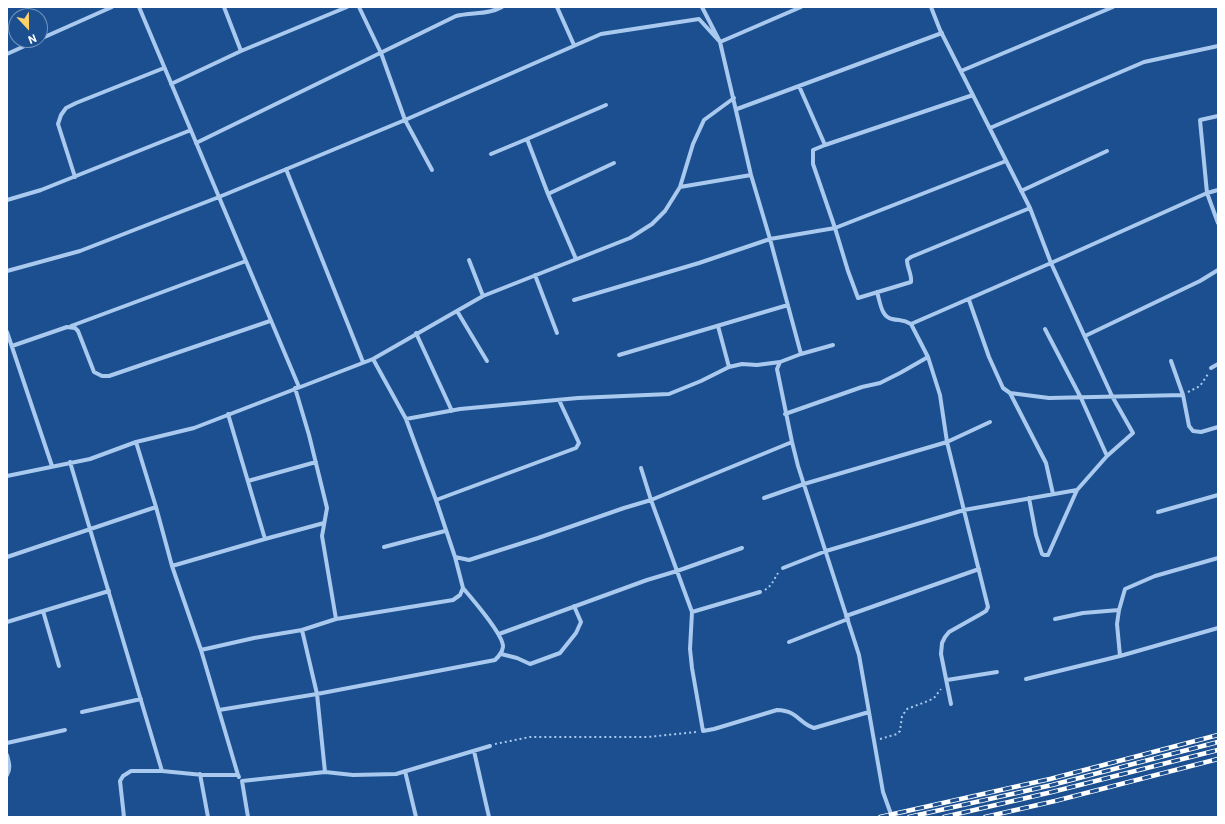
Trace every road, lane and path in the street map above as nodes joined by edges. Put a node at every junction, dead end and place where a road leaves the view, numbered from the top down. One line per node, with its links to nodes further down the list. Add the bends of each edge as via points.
1 (112, 7): 13 (street)
2 (139, 7): 21 (street)
3 (224, 7): 18 (street)
4 (347, 7): 18 (street)
5 (359, 7): 19 (street)
6 (502, 7): 19 (street, via 484,13 456,16)
7 (556, 7): 15 (street)
8 (702, 7): 14 (street)
9 (801, 7): 14 (street)
10 (931, 7): 12 (street)
11 (1113, 7): 22 (street)
12 (942, 33): 22 (street); 24 (street)
13 (48, 36)
14 (720, 42): 15 (street, via 699,20 601,34); 26 (street)
15 (574, 45): 30 (street)
16 (1218, 46): 31 (street, via 1144,62)
17 (21, 48): 20 (street)
18 (242, 52): 23 (street)
19 (381, 53): 30 (street); 34 (street)
20 (7, 54)
21 (164, 68): 23 (street); 43 (street, via 66,108 58,124)
22 (961, 71): 25 (street)
23 (171, 84): 32 (street)
24 (799, 86): 28 (street); 35 (street)
25 (973, 95): 31 (street); 35 (street)
26 (734, 98): 28 (street); 44 (street, via 704,120 693,144)
27 (606, 104): 33 (street)
28 (736, 109): 42 (street)
29 (1218, 116): 47 (street, via 1200,120)
30 (405, 120): 40 (street); 41 (street)
31 (990, 128): 38 (street)
32 (191, 130): 34 (street); 43 (street)
33 (527, 139): 37 (street); 48 (street)
34 (196, 143): 49 (street)
35 (826, 145): 53 (street, via 813,150 813,164)
36 (1107, 151): 46 (street)
37 (491, 154)
38 (1006, 161): 46 (street); 53 (street)
39 (614, 163): 48 (street)
40 (286, 169): 49 (street); 85 (street)
41 (432, 170)
42 (751, 175): 44 (street); 54 (street)
43 (75, 177): 50 (street)
44 (680, 186): 55 (street, via 665,211 652,224 630,238)
45 (1218, 190): 47 (street)
46 (1021, 191): 51 (street)
47 (1207, 193): 52 (street); 58 (street)
48 (548, 194): 55 (street)
49 (219, 197): 57 (street); 59 (street, via 80,251)
50 (7, 200)
51 (1030, 208): 58 (street); 62 (street, via 911,257 907,260 912,278 910,282)
52 (1218, 223)
53 (836, 228): 54 (street); 62 (street, via 858,298)
54 (770, 240): 64 (street); 66 (street)
55 (576, 259): 61 (street)
56 (469, 260): 63 (street)
57 (246, 261): 68 (street); 70 (street)
58 (1052, 263): 65 (street); 76 (street)
59 (7, 270)
60 (1218, 270): 76 (street)
61 (535, 275): 63 (street); 75 (street)
62 (877, 292): 69 (street, via 887,317)
63 (483, 296): 67 (street)
64 (574, 300)
65 (969, 300): 69 (street); 91 (street, via 1003,388)
66 (788, 305): 71 (street); 79 (street)
67 (456, 311): 74 (street); 83 (street)
68 (270, 321): 70 (street, via 109,376 94,372 78,331); 90 (street)
69 (911, 324): 81 (street)
70 (71, 326): 78 (street)
71 (718, 326): 80 (street); 88 (street)
72 (1045, 329): 94 (street)
73 (7, 332): 78 (street)
74 (416, 334): 82 (street); 96 (street)
75 (556, 334)
76 (1085, 336): 93 (street)
77 (833, 345): 79 (street)
78 (12, 346): 108 (street)
79 (800, 354): 86 (street)
80 (619, 355)
81 (928, 357): 98 (street, via 880,382); 104 (street, via 940,395)
82 (373, 359): 85 (street); 99 (street)
83 (487, 361)
84 (1171, 361): 92 (street)
85 (363, 362): 90 (street)
86 (780, 362): 88 (street); 98 (street, via 778,369)
87 (1218, 364): 89 (street)
88 (729, 367): 95 (street, via 669,394)
89 (1211, 368): 92 (path, via 1200,386)
90 (297, 388): 97 (street); 107 (street)
91 (1010, 393): 94 (street, via 1049,398); 114 (street, via 1046,463)
92 (1183, 395): 93 (street); 101 (street, via 1189,426 1193,431 1201,432)
93 (1112, 396): 94 (street); 105 (street, via 1132,434)
94 (1082, 398): 105 (street)
95 (559, 400): 96 (street); 118 (street, via 579,443 576,448)
96 (452, 411): 99 (street)
97 (228, 414): 102 (street, via 194,428); 111 (street)
98 (785, 414): 103 (street)
99 (406, 419): 118 (street)
100 (990, 422): 104 (street)
101 (1218, 427)
102 (136, 442): 106 (street, via 90,459); 120 (street)
103 (792, 442): 112 (street); 119 (street)
104 (947, 442): 112 (street); 121 (street)
105 (1107, 456): 113 (street)
106 (70, 462): 108 (street); 124 (street)
107 (316, 462): 111 (street); 123 (street, via 327,508)
108 (52, 466): 110 (street)
109 (641, 468): 119 (street)
110 (7, 476)
111 (248, 481): 126 (street)
112 (804, 484): 116 (street); 129 (street)
113 (1077, 490): 114 (street); 117 (street, via 1048,555 1044,556 1036,535)
114 (1053, 494): 117 (street)
115 (1218, 495): 122 (street)
116 (764, 498)
117 (1029, 498): 121 (street)
118 (436, 500): 125 (street)
119 (651, 500): 130 (street, via 470,560); 136 (street)
120 (156, 507): 124 (street); 133 (street)
121 (964, 510): 129 (street); 135 (street)
122 (1158, 512)
123 (324, 523): 126 (street); 145 (street, via 322,536)
124 (90, 529): 131 (street); 138 (street)
125 (445, 531): 127 (street); 130 (street)
126 (266, 539): 133 (street)
127 (384, 546)
128 (742, 548): 136 (street)
129 (826, 551): 134 (street); 144 (street)
130 (455, 557): 137 (street)
131 (7, 558)
132 (1218, 558): 141 (street, via 1154,576 1125,589)
133 (172, 566): 152 (street)
134 (783, 568): 139 (path, via 771,585)
135 (979, 569): 144 (street); 158 (street, via 988,607 986,611 955,628 945,637 941,654)
136 (677, 571): 140 (street); 143 (street)
137 (463, 588): 145 (street, via 460,595 453,600); 150 (street)
138 (109, 591): 142 (street); 160 (street)
139 (760, 592): 143 (street)
140 (574, 606): 150 (street); 153 (street, via 581,622 576,633 560,653 530,664)
141 (1119, 610): 146 (street, via 1083,613); 154 (street)
142 (43, 611): 147 (street); 155 (street)
143 (692, 612): 166 (street, via 691,662)
144 (847, 618): 151 (street); 164 (street, via 859,655)
145 (336, 619): 149 (street)
146 (1055, 620)
147 (7, 622)
148 (1218, 628): 154 (street)
149 (302, 630): 152 (street); 159 (street)
150 (498, 634): 153 (street, via 503,646)
151 (789, 642)
152 (201, 650): 162 (street)
153 (501, 654): 159 (street, via 495,660)
154 (1120, 656): 157 (street)
155 (59, 666)
156 (996, 672): 158 (street)
157 (1026, 679)
158 (947, 681): 161 (street); 167 (path, via 934,698 907,709 902,716 900,731 897,734)
159 (317, 694): 162 (street); 174 (street)
160 (141, 699): 163 (street); 172 (street)
161 (951, 704)
162 (219, 710): 177 (street)
163 (82, 712)
164 (869, 712): 166 (street, via 814,728 807,726 793,713 778,710); 167 (street)
165 (65, 730): 168 (street)
166 (703, 731): 169 (path, via 648,737 530,737)
167 (874, 740): 184 (street, via 883,792)
168 (7, 743)
169 (490, 746): 170 (street)
170 (474, 751): 173 (street); 183 (street)
171 (7, 755): 176 (street, via 10,770)
172 (162, 771): 175 (street); 179 (street, via 131,771 123,776 120,781)
173 (405, 771): 174 (street, via 396,774 353,775); 182 (street)
174 (325, 772): 178 (street)
175 (200, 774): 177 (street); 180 (street)
176 (7, 775)
177 (238, 775): 178 (street)
178 (242, 781): 181 (street)
179 (124, 817)
180 (208, 817)
181 (248, 817)
182 (416, 817)
183 (489, 817)
184 (892, 817)

